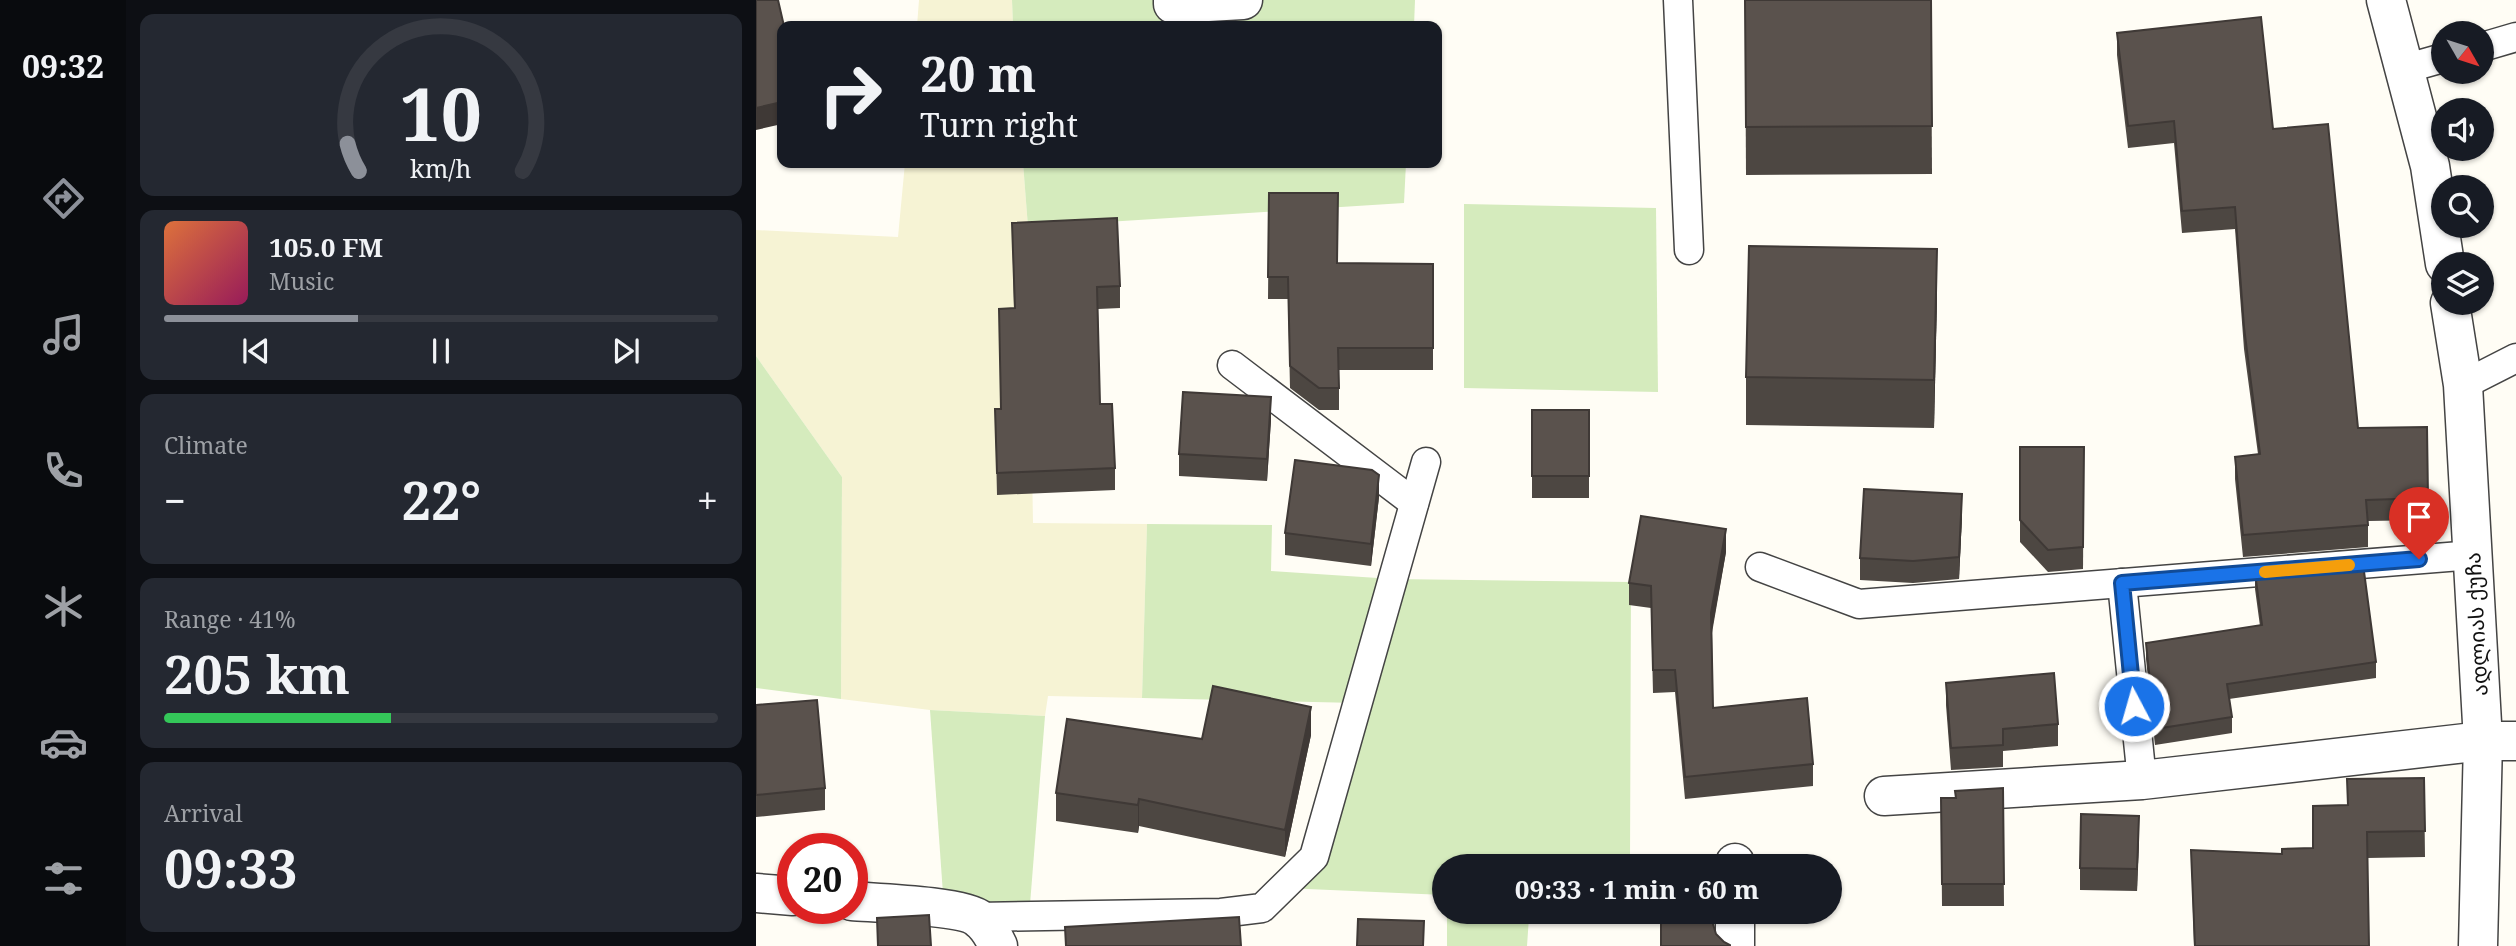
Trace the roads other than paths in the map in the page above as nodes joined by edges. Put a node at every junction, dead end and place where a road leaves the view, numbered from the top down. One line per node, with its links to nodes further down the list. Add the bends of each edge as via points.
1 (1173, 0): 2 (street, via 1174,4)
2 (1243, 0)
3 (1678, 0): 9 (lane)
4 (2386, 0): 8 (street)
5 (2516, 37): 6 (lane)
6 (2494, 43)
7 (2431, 61): 8 (lane)
8 (2404, 69): 10 (street, via 2430,166)
9 (1689, 250)
10 (2443, 252)
11 (2452, 315): 14 (street, ადლიას ქუჩა)
12 (2516, 358): 14 (lane)
13 (1232, 365): 16 (lane)
14 (2463, 385): 17 (street, ადლიას ქუჩა)
15 (1426, 462): 16 (lane)
16 (1414, 503): 27 (lane, via 1314,857 1285,888 1262,908)
17 (2473, 555): 19 (lane); 20 (street, ადლიას ქუჩა)
18 (1760, 567): 19 (lane, via 1859,604)
19 (2122, 583): 21 (lane)
20 (2500, 741): 21 (street); 29 (street, ადლიას ქუჩა)
21 (2142, 780): 22 (street)
22 (1884, 796)
23 (756, 893): 24 (street)
24 (777, 895)
25 (868, 902): 27 (street, via 944,908)
26 (1735, 924): 28 (street)
27 (988, 931)
28 (1735, 946)
29 (2478, 946)

